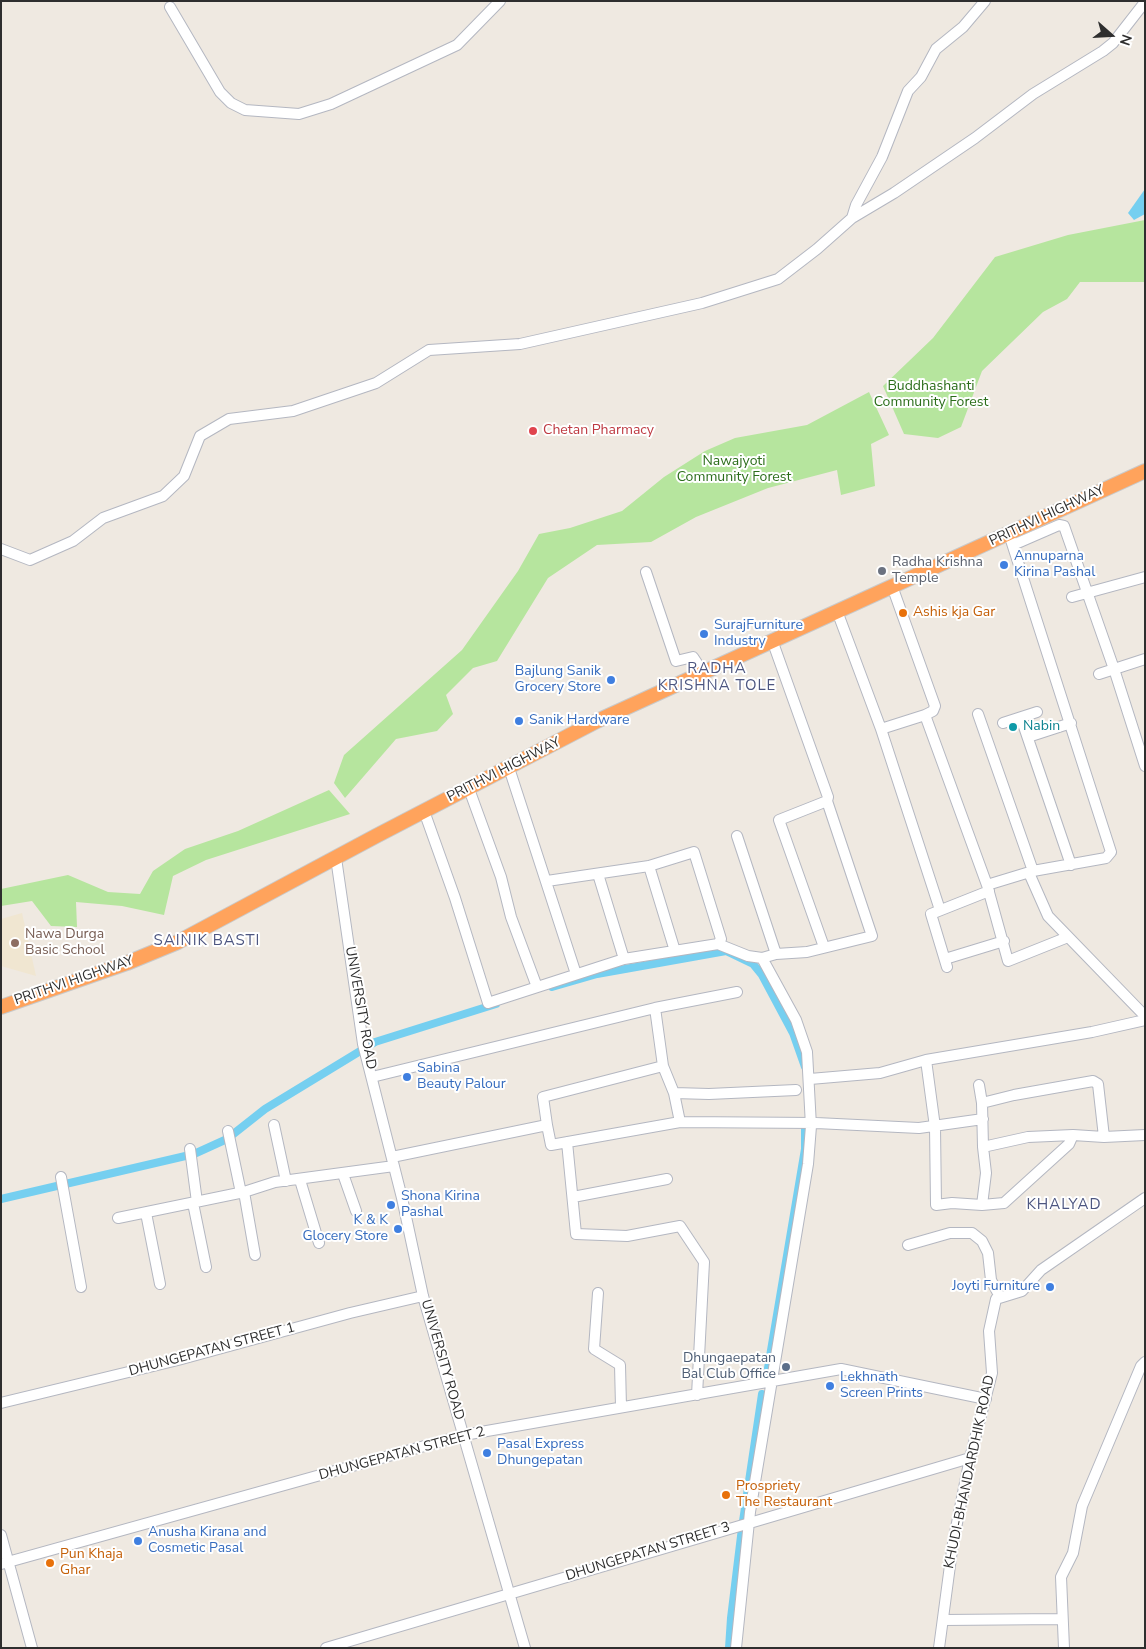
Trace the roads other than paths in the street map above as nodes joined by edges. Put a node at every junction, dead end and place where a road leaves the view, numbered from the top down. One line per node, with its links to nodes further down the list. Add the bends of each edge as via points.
1 (500, 1): 4 (street, via 457,45 331,104 299,114 245,110 230,103 220,92)
2 (985, 1): 5 (street, via 936,49 921,78 908,91 885,150 856,204)
3 (1145, 2): 5 (street, via 1103,51 1033,94 975,138)
4 (170, 7)
5 (852, 218): 8 (street, via 778,279 702,302 520,344 429,350 376,383 293,411 229,420 200,436 184,476 163,496 103,518 73,541 30,560)
6 (1145, 471): 7 (highway, PRITHVI HIGHWAY)
7 (1011, 539): 11 (highway, PRITHVI HIGHWAY); 12 (street, via 1064,526); 25 (street)
8 (1, 549)
9 (646, 572): 18 (street, via 676,661 693,657)
10 (1145, 577): 12 (street)
11 (892, 586): 14 (highway, PRITHVI HIGHWAY); 22 (street, via 936,706)
12 (1088, 593): 13 (street); 17 (street)
13 (1072, 597)
14 (837, 612): 15 (highway, PRITHVI HIGHWAY); 26 (street)
15 (772, 640): 18 (highway, PRITHVI HIGHWAY); 31 (street)
16 (1145, 659): 17 (street)
17 (1114, 669): 19 (street); 28 (street)
18 (703, 672): 29 (highway, PRITHVI HIGHWAY)
19 (1099, 674)
20 (1037, 712): 23 (street)
21 (978, 714): 37 (street)
22 (924, 715): 26 (street); 40 (street)
23 (1021, 718): 24 (street); 27 (street)
24 (1003, 723)
25 (1071, 723): 27 (street); 35 (street, via 1111,849 1110,856 1106,858)
26 (881, 729): 41 (street)
27 (1028, 737): 35 (street)
28 (1145, 766)
29 (509, 768): 30 (highway, PRITHVI HIGHWAY); 39 (street)
30 (469, 789): 32 (highway, PRITHVI HIGHWAY); 51 (street)
31 (827, 801): 45 (street, via 779,820); 45 (street, via 872,936)
32 (424, 811): 34 (highway, PRITHVI HIGHWAY); 51 (street, via 456,898 488,1003)
33 (737, 836): 47 (street)
34 (336, 858): 53 (highway, PRITHVI HIGHWAY, via 178,942); 59 (street, UNIVERSITY ROAD, via 363,1044)
35 (1071, 865): 37 (street)
36 (649, 866): 38 (street); 44 (street, via 694,852 721,939); 46 (street)
37 (1031, 872): 40 (street); 42 (street, via 1048,916)
38 (598, 874): 39 (street); 49 (street)
39 (547, 881): 50 (street)
40 (988, 888): 41 (street); 43 (street)
41 (940, 910): 43 (street, via 931,914 946,963)
42 (1068, 937): 43 (street, via 1008,961); 55 (street)
43 (1004, 941)
44 (718, 944): 46 (street); 48 (street)
45 (824, 947): 47 (street)
46 (675, 951): 49 (street)
47 (776, 954): 48 (street)
48 (762, 958): 60 (street, via 796,1020 807,1052)
49 (624, 959): 50 (street)
50 (576, 974): 51 (street)
51 (536, 987)
52 (736, 992): 54 (street)
53 (1, 1007)
54 (655, 1008): 58 (street); 59 (street)
55 (1145, 1016)
56 (1145, 1020): 57 (street)
57 (926, 1060): 60 (street, via 880,1073); 70 (street)
58 (664, 1066): 63 (street); 68 (street, via 543,1097)
59 (372, 1077): 78 (street, UNIVERSITY ROAD)
60 (810, 1079): 67 (street)
61 (979, 1085): 64 (street)
62 (796, 1090): 63 (street)
63 (674, 1093): 66 (street)
64 (982, 1103): 65 (street); 74 (street, via 1093,1081 1098,1084)
65 (983, 1119): 70 (street); 76 (street)
66 (680, 1122): 67 (street); 75 (street)
67 (812, 1123): 70 (street); 102 (street)
68 (548, 1124): 75 (street, via 551,1145); 78 (street)
69 (274, 1126): 83 (street)
70 (935, 1127): 88 (street, via 936,1205)
71 (228, 1131): 84 (street)
72 (1073, 1135): 74 (street); 76 (street, via 1028,1137); 88 (street, via 1069,1144 1016,1194 1004,1203)
73 (1145, 1135): 74 (street)
74 (1104, 1137)
75 (567, 1142): 85 (street)
76 (983, 1147): 88 (street, via 986,1173)
77 (190, 1149): 87 (street)
78 (393, 1162): 79 (street); 99 (street, UNIVERSITY ROAD)
79 (343, 1174): 82 (street); 89 (street)
80 (61, 1177): 97 (street)
81 (667, 1179): 85 (street)
82 (300, 1180): 83 (street); 92 (street)
83 (286, 1181): 84 (street)
84 (243, 1193): 87 (street); 94 (street)
85 (573, 1197): 103 (street, via 576,1234 627,1236 680,1226 704,1262)
86 (1145, 1198): 100 (street, via 1041,1270 1022,1291 1008,1297)
87 (195, 1202): 90 (street); 95 (street)
88 (982, 1205)
89 (356, 1211)
90 (146, 1213): 91 (street); 96 (street)
91 (118, 1218)
92 (319, 1243)
93 (908, 1244): 100 (street, via 950,1233 972,1233 982,1241 988,1253 991,1280)
94 (256, 1254)
95 (206, 1267)
96 (160, 1284)
97 (81, 1287)
98 (598, 1293): 106 (street, via 594,1349 620,1365)
99 (423, 1296): 105 (street, DHUNGEPATAN STREET 1); 107 (street, UNIVERSITY ROAD)
100 (1000, 1296): 104 (street, KHUDI-BHANDARDHIK ROAD, via 992,1308 992,1373)
101 (1145, 1362): 113 (street, via 1082,1506 1073,1553 1061,1577)
102 (772, 1382): 103 (street, DHUNGEPATAN STREET 2); 104 (street, DHUNGEPATAN STREET 2, via 841,1369); 109 (street)
103 (697, 1395): 106 (street, DHUNGEPATAN STREET 2)
104 (986, 1399): 108 (street, KHUDI-BHANDARDHIK ROAD)
105 (1, 1403)
106 (621, 1407): 107 (street, DHUNGEPATAN STREET 2)
107 (464, 1435): 111 (street, DHUNGEPATAN STREET 2); 112 (street, UNIVERSITY ROAD)
108 (970, 1458): 109 (street, DHUNGEPATAN STREET 3); 114 (street, KHUDI-BHANDARDHIK ROAD, via 953,1542)
109 (749, 1524): 112 (street, DHUNGEPATAN STREET 3); 118 (street)
110 (1, 1534): 111 (street)
111 (5, 1563): 115 (street)
112 (510, 1594): 116 (street, DHUNGEPATAN STREET 3); 117 (street, UNIVERSITY ROAD)
113 (1062, 1619): 114 (street); 120 (street)
114 (943, 1620): 119 (street, KHUDI-BHANDARDHIK ROAD)
115 (32, 1648)
116 (326, 1648)
117 (525, 1648)
118 (736, 1648)
119 (939, 1648)
120 (1064, 1648)

